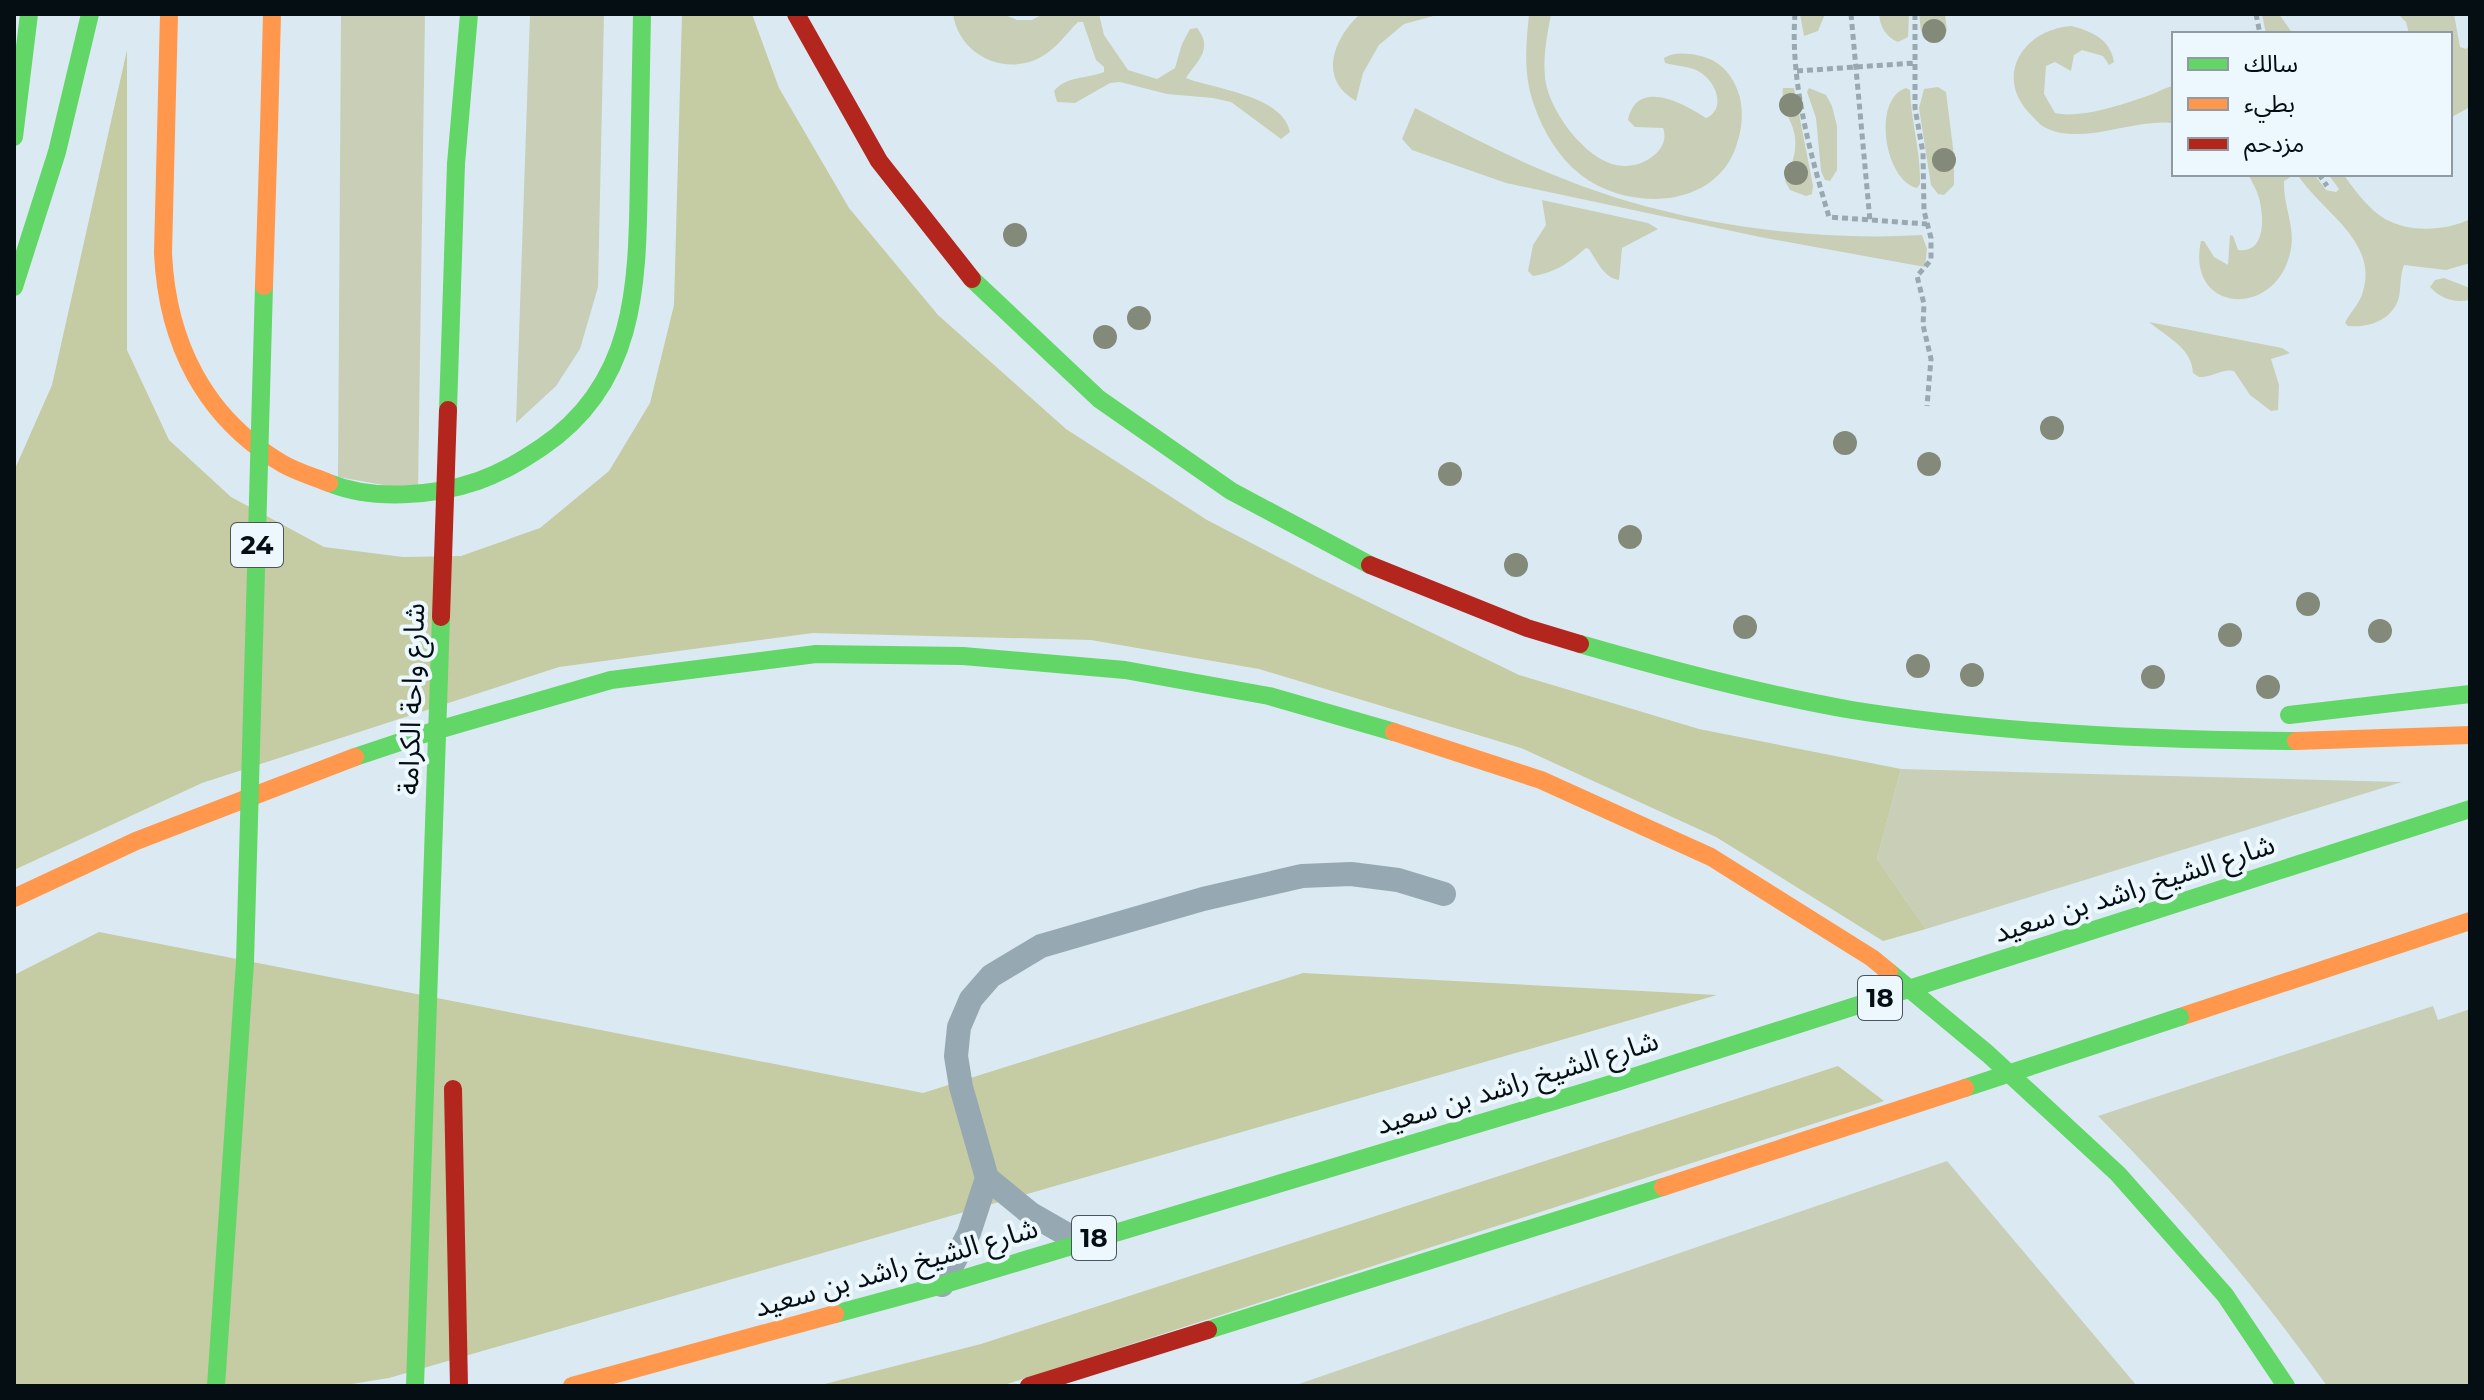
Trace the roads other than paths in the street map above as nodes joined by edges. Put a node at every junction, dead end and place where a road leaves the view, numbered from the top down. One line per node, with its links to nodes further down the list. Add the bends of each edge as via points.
1 (29, 14): 8 (main road)
2 (90, 14): 9 (main road, via 44,206)
3 (169, 14): 6 (main road, via 164,275 174,330 197,380 230,425 274,460 324,484 379,496 435,495 489,480 538,454 580,417 611,370 631,319 638,263)
4 (272, 14): 21 (main road, 24, bridge)
5 (469, 14): 10 (main road, شارع واحة الكرامة, bridge, via 456,164)
6 (642, 14)
7 (796, 14): 14 (main road, via 838,97 884,170 984,294 1096,398 1187,465 1266,514 1339,552 1471,607 1596,651 1725,685 1941,722)
8 (14, 137)
9 (14, 287)
10 (442, 611): 20 (main road, bridge); 28 (main road, شارع واحة الكرامة, bridge)
11 (2470, 694): 12 (main road)
12 (2270, 717)
13 (2223, 722): 14 (main road)
14 (2112, 734): 15 (main road, via 2315,741)
15 (2470, 735)
16 (2470, 809): 24 (main road, شارع الشيخ راشد بن سعيد / 18, bridge, via 1614,1083)
17 (1444, 894): 23 (lane, via 1398,880 1351,874 1302,876 1041,946 1016,959 971,999 959,1027 961,1087)
18 (14, 898): 32 (main road, via 136,841 314,771 611,680 816,654 963,656 1125,670 1269,696 1541,780 1711,857 1872,958 1988,1054 2118,1174 2225,1295)
19 (2470, 921): 31 (main road, bridge, via 1663,1187)
20 (449, 927)
21 (245, 962): 26 (main road); 27 (main road, 24)
22 (452, 1070): 29 (main road, bridge)
23 (987, 1178): 24 (lane, via 1031,1214); 25 (lane, via 969,1233)
24 (1081, 1242): 25 (main road, شارع الشيخ راشد بن سعيد / 18)
25 (942, 1285): 30 (main road, شارع الشيخ راشد بن سعيد / 18)
26 (216, 1386)
27 (233, 1386)
28 (415, 1386)
29 (459, 1386)
30 (572, 1386)
31 (1029, 1386)
32 (2286, 1386)

